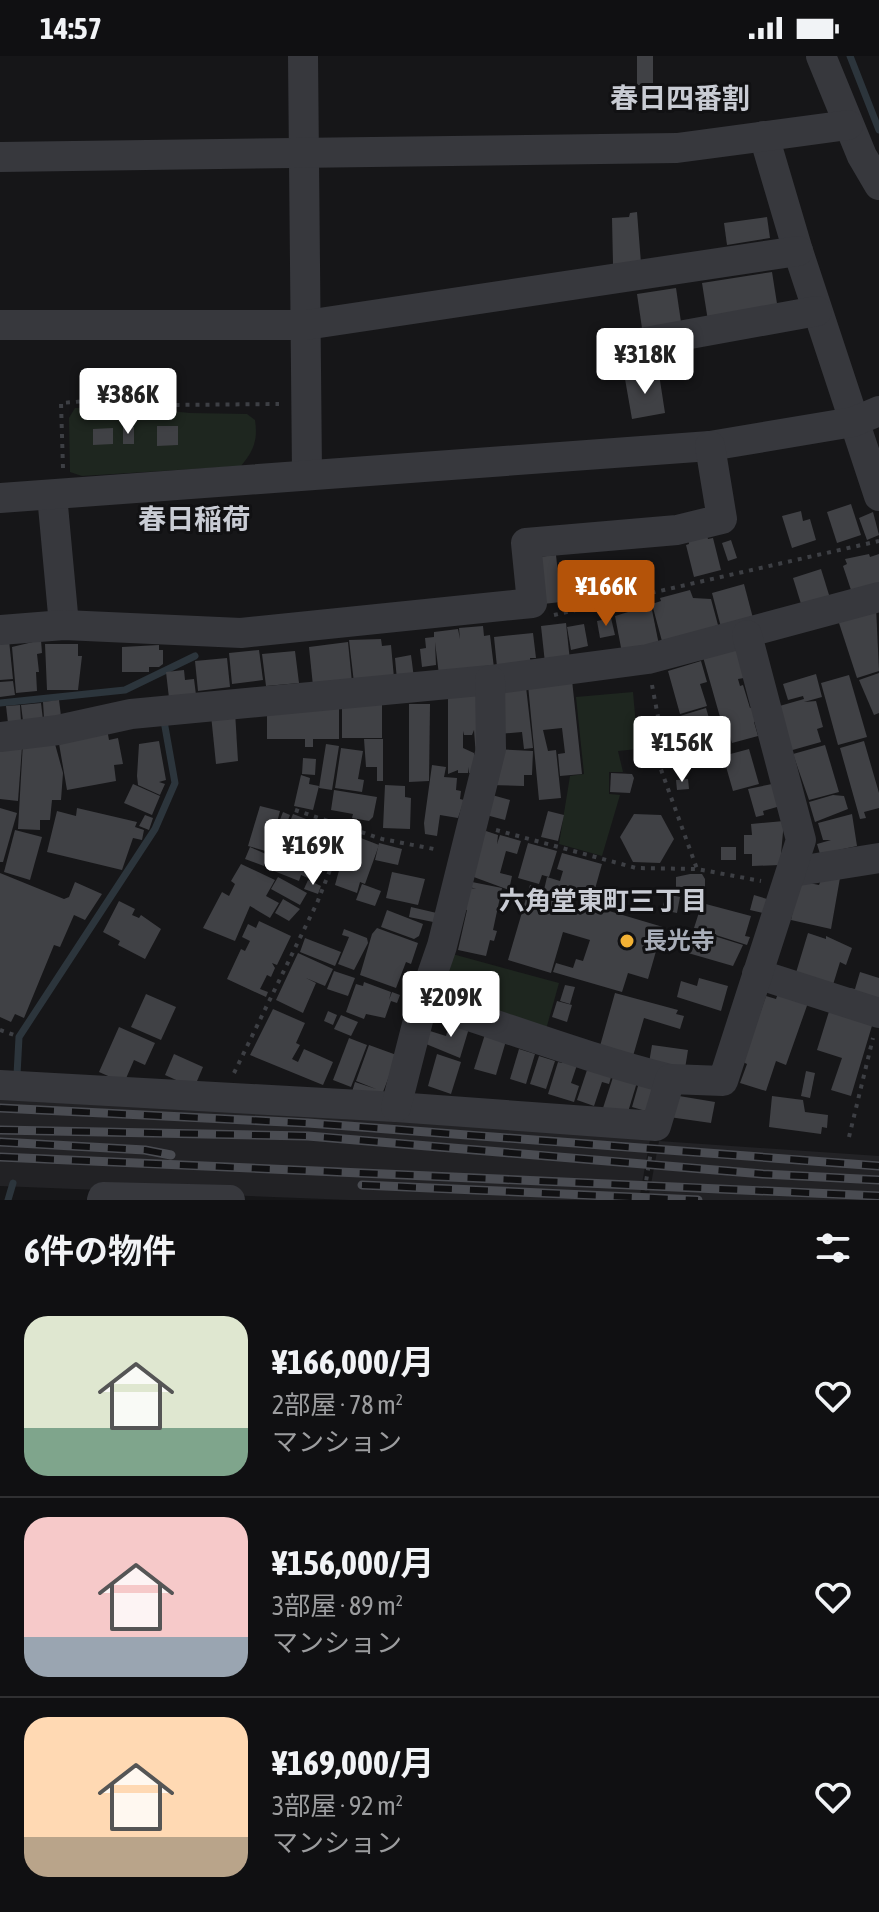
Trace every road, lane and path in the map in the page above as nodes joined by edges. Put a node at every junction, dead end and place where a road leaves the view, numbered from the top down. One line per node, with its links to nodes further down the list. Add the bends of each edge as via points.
1 (303, 56): 6 (street)
2 (821, 56): 3 (street)
3 (848, 125): 4 (street); 5 (street)
4 (764, 136): 6 (street, via 677,148); 9 (street)
5 (870, 153): 8 (street)
6 (304, 156): 7 (street); 12 (street)
7 (0, 157)
8 (879, 185)
9 (798, 251): 10 (street); 12 (street)
10 (817, 311): 13 (street); 15 (street)
11 (0, 325): 12 (street)
12 (306, 325): 14 (street)
13 (635, 344)
14 (307, 404): 17 (street); 18 (path, via 171,405 114,399 61,403)
15 (866, 416): 16 (street); 19 (street)
16 (710, 446): 17 (street); 23 (street, via 722,519 677,530 526,543)
17 (307, 473): 18 (street)
18 (58, 495): 20 (street); 24 (street)
19 (879, 496)
20 (0, 498)
21 (879, 541): 23 (path, via 548,617)
22 (879, 597): 26 (street)
23 (532, 603): 24 (street, via 241,633)
24 (64, 625): 25 (street)
25 (0, 630)
26 (747, 635): 27 (street); 38 (street, via 801,840)
27 (648, 659): 28 (street); 29 (path)
28 (490, 680): 30 (street, via 131,714); 33 (street, via 491,749)
29 (659, 722)
30 (0, 737)
31 (661, 750): 37 (path, via 659,764)
32 (295, 810): 34 (path)
33 (470, 823): 35 (street); 37 (path, via 636,868)
34 (347, 827): 35 (path); 46 (path, via 317,903)
35 (462, 856): 40 (street, via 442,946)
36 (879, 858): 38 (street)
37 (697, 869): 38 (path)
38 (789, 880): 39 (street)
39 (757, 974): 41 (street); 44 (street, via 723,1081)
40 (423, 1001): 44 (street, via 546,1039 597,1061); 47 (street)
41 (879, 1013): 49 (path)
42 (0, 1030): 43 (path)
43 (14, 1035)
44 (670, 1079): 48 (street)
45 (0, 1085): 46 (street)
46 (223, 1097): 47 (street)
47 (396, 1107): 48 (street)
48 (656, 1126): 52 (path)
49 (849, 1137)
50 (102, 1200): 51 (street)
51 (230, 1200)
52 (643, 1200)

